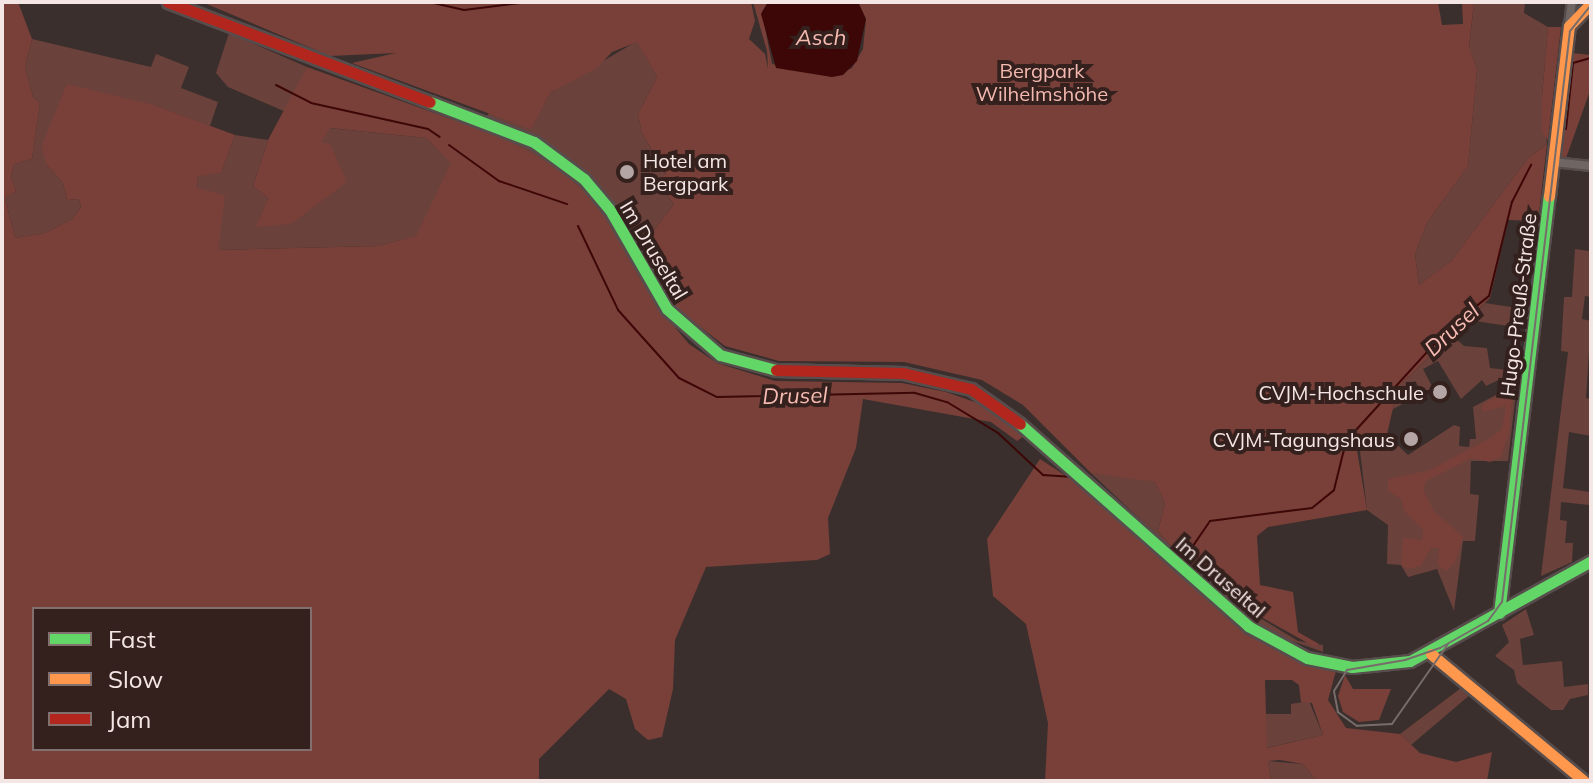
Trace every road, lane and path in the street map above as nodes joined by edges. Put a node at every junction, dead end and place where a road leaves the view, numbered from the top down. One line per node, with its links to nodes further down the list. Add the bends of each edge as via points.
1 (168, 2): 11 (main road, Im Druseltal, via 534,142 584,179 610,210 667,309 720,355 787,373 915,375 971,389 996,402 1224,606 1286,648 1335,666 1405,662)
2 (1572, 2): 4 (street, Hugo-Preuß-Straße)
3 (1591, 3): 4 (main road)
4 (1569, 26): 5 (main road, Hugo-Preuß-Straße)
5 (1553, 162): 6 (street); 10 (main road, Hugo-Preuß-Straße)
6 (1591, 166)
7 (1591, 561): 9 (main road, Im Druseltal)
8 (1591, 567): 9 (main road, Im Druseltal)
9 (1575, 570): 10 (main road, Im Druseltal)
10 (1499, 613): 11 (main road, Im Druseltal)
11 (1431, 654): 12 (main road)
12 (1584, 781)

